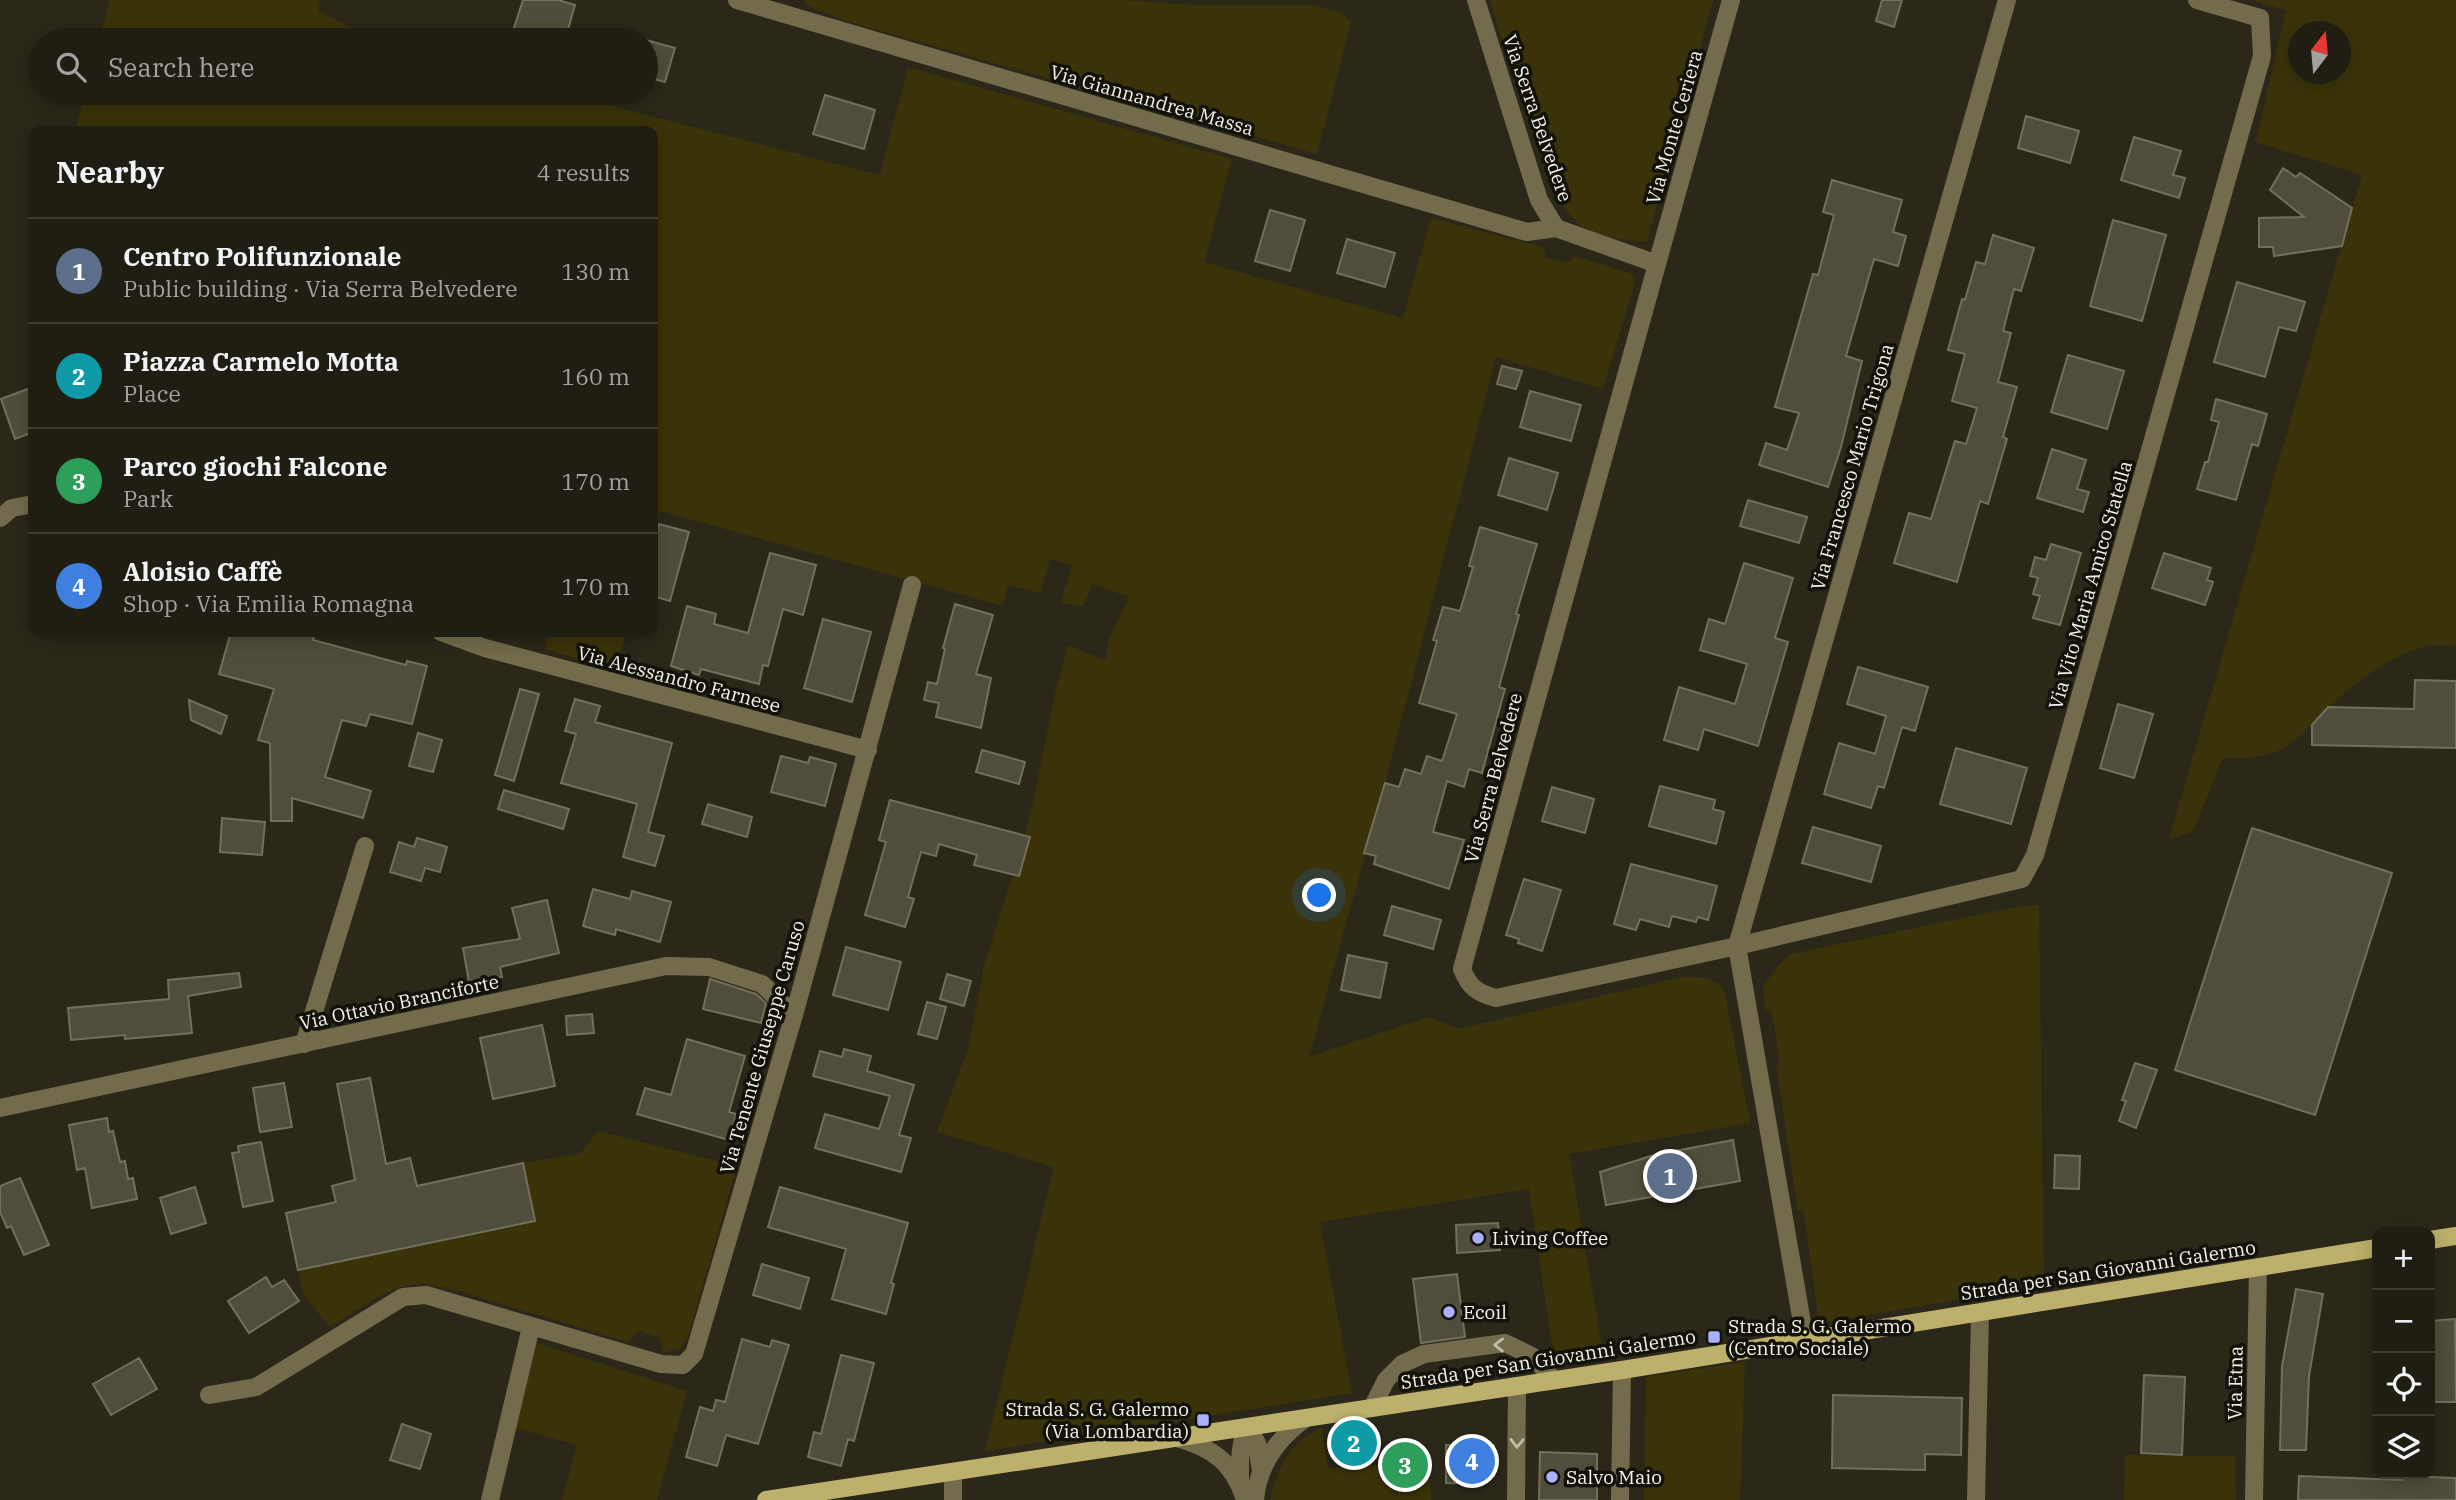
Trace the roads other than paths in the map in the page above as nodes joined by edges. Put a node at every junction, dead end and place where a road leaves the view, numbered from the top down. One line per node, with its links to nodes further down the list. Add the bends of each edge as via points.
1 (737, 0): 6 (street, Via Giannandrea Massa)
2 (1476, 0): 7 (street, Via Serra Belvedere, via 1539,200)
3 (1731, 0): 8 (street, Via Monte Ceriera)
4 (2007, 0): 15 (street, Via Francesco Mario Trigona)
5 (2197, 0): 15 (street, Via Vito Maria Amico Statella, via 2260,18 2262,56 2035,855 2022,879)
6 (791, 8): 7 (street, Via Giannandrea Massa, via 1527,232)
7 (1556, 228): 8 (street, Via Serra Belvedere)
8 (1657, 264): 15 (street, Via Serra Belvedere, via 1462,969 1467,983 1479,994 1496,998)
9 (28, 504): 10 (street, via 12,508)
10 (0, 518)
11 (912, 585): 13 (street, Via Tenente Giuseppe Caruso)
12 (456, 637): 13 (street, Via Alessandro Farnese)
13 (868, 750): 16 (street, Via Tenente Giuseppe Caruso)
14 (366, 846): 17 (street)
15 (1737, 946): 25 (street)
16 (794, 1015): 17 (street, Via Ottavio Branciforte, via 762,984 709,967 666,966); 24 (street, Via Tenente Giuseppe Caruso, via 694,1354 683,1365 661,1364)
17 (304, 1044): 18 (street, Via Ottavio Branciforte)
18 (0, 1108)
19 (2456, 1236): 20 (main road)
20 (2435, 1239)
21 (2372, 1249): 22 (main road, Strada per San Giovanni Galermo)
22 (2258, 1268): 23 (main road, Strada per San Giovanni Galermo); 44 (street, Via Etna)
23 (1980, 1312): 25 (main road, Strada per San Giovanni Galermo); 43 (street)
24 (531, 1327): 29 (street, Via Tenente Giuseppe Caruso, via 426,1295 402,1297 256,1387); 37 (street)
25 (1805, 1340): 26 (main road, Strada per San Giovanni Galermo)
26 (1622, 1370): 27 (main road, Strada per San Giovanni Galermo); 42 (street)
27 (1554, 1380): 28 (main road, Strada per San Giovanni Galermo); 30 (street, one-way to 30, via 1532,1356 1505,1343 1424,1354 1402,1364 1386,1380)
28 (1517, 1386): 30 (main road, Strada per San Giovanni Galermo); 41 (street, one-way to 41)
29 (209, 1395)
30 (1372, 1408): 31 (main road, Strada per San Giovanni Galermo)
31 (1306, 1418): 32 (main road, Strada per San Giovanni Galermo); 35 (street, via 1286,1433)
32 (1247, 1427): 33 (main road, Strada per San Giovanni Galermo); 35 (street, via 1256,1443); 36 (street, via 1240,1455)
33 (1177, 1438): 34 (main road, Strada per San Giovanni Galermo); 36 (street, via 1198,1444 1225,1461)
34 (953, 1472): 38 (main road, Strada per San Giovanni Galermo); 39 (street)
35 (1261, 1472): 40 (street)
36 (1243, 1492)
37 (490, 1500)
38 (766, 1500)
39 (953, 1500)
40 (1255, 1500)
41 (1516, 1500)
42 (1620, 1500)
43 (1976, 1500)
44 (2253, 1500)

